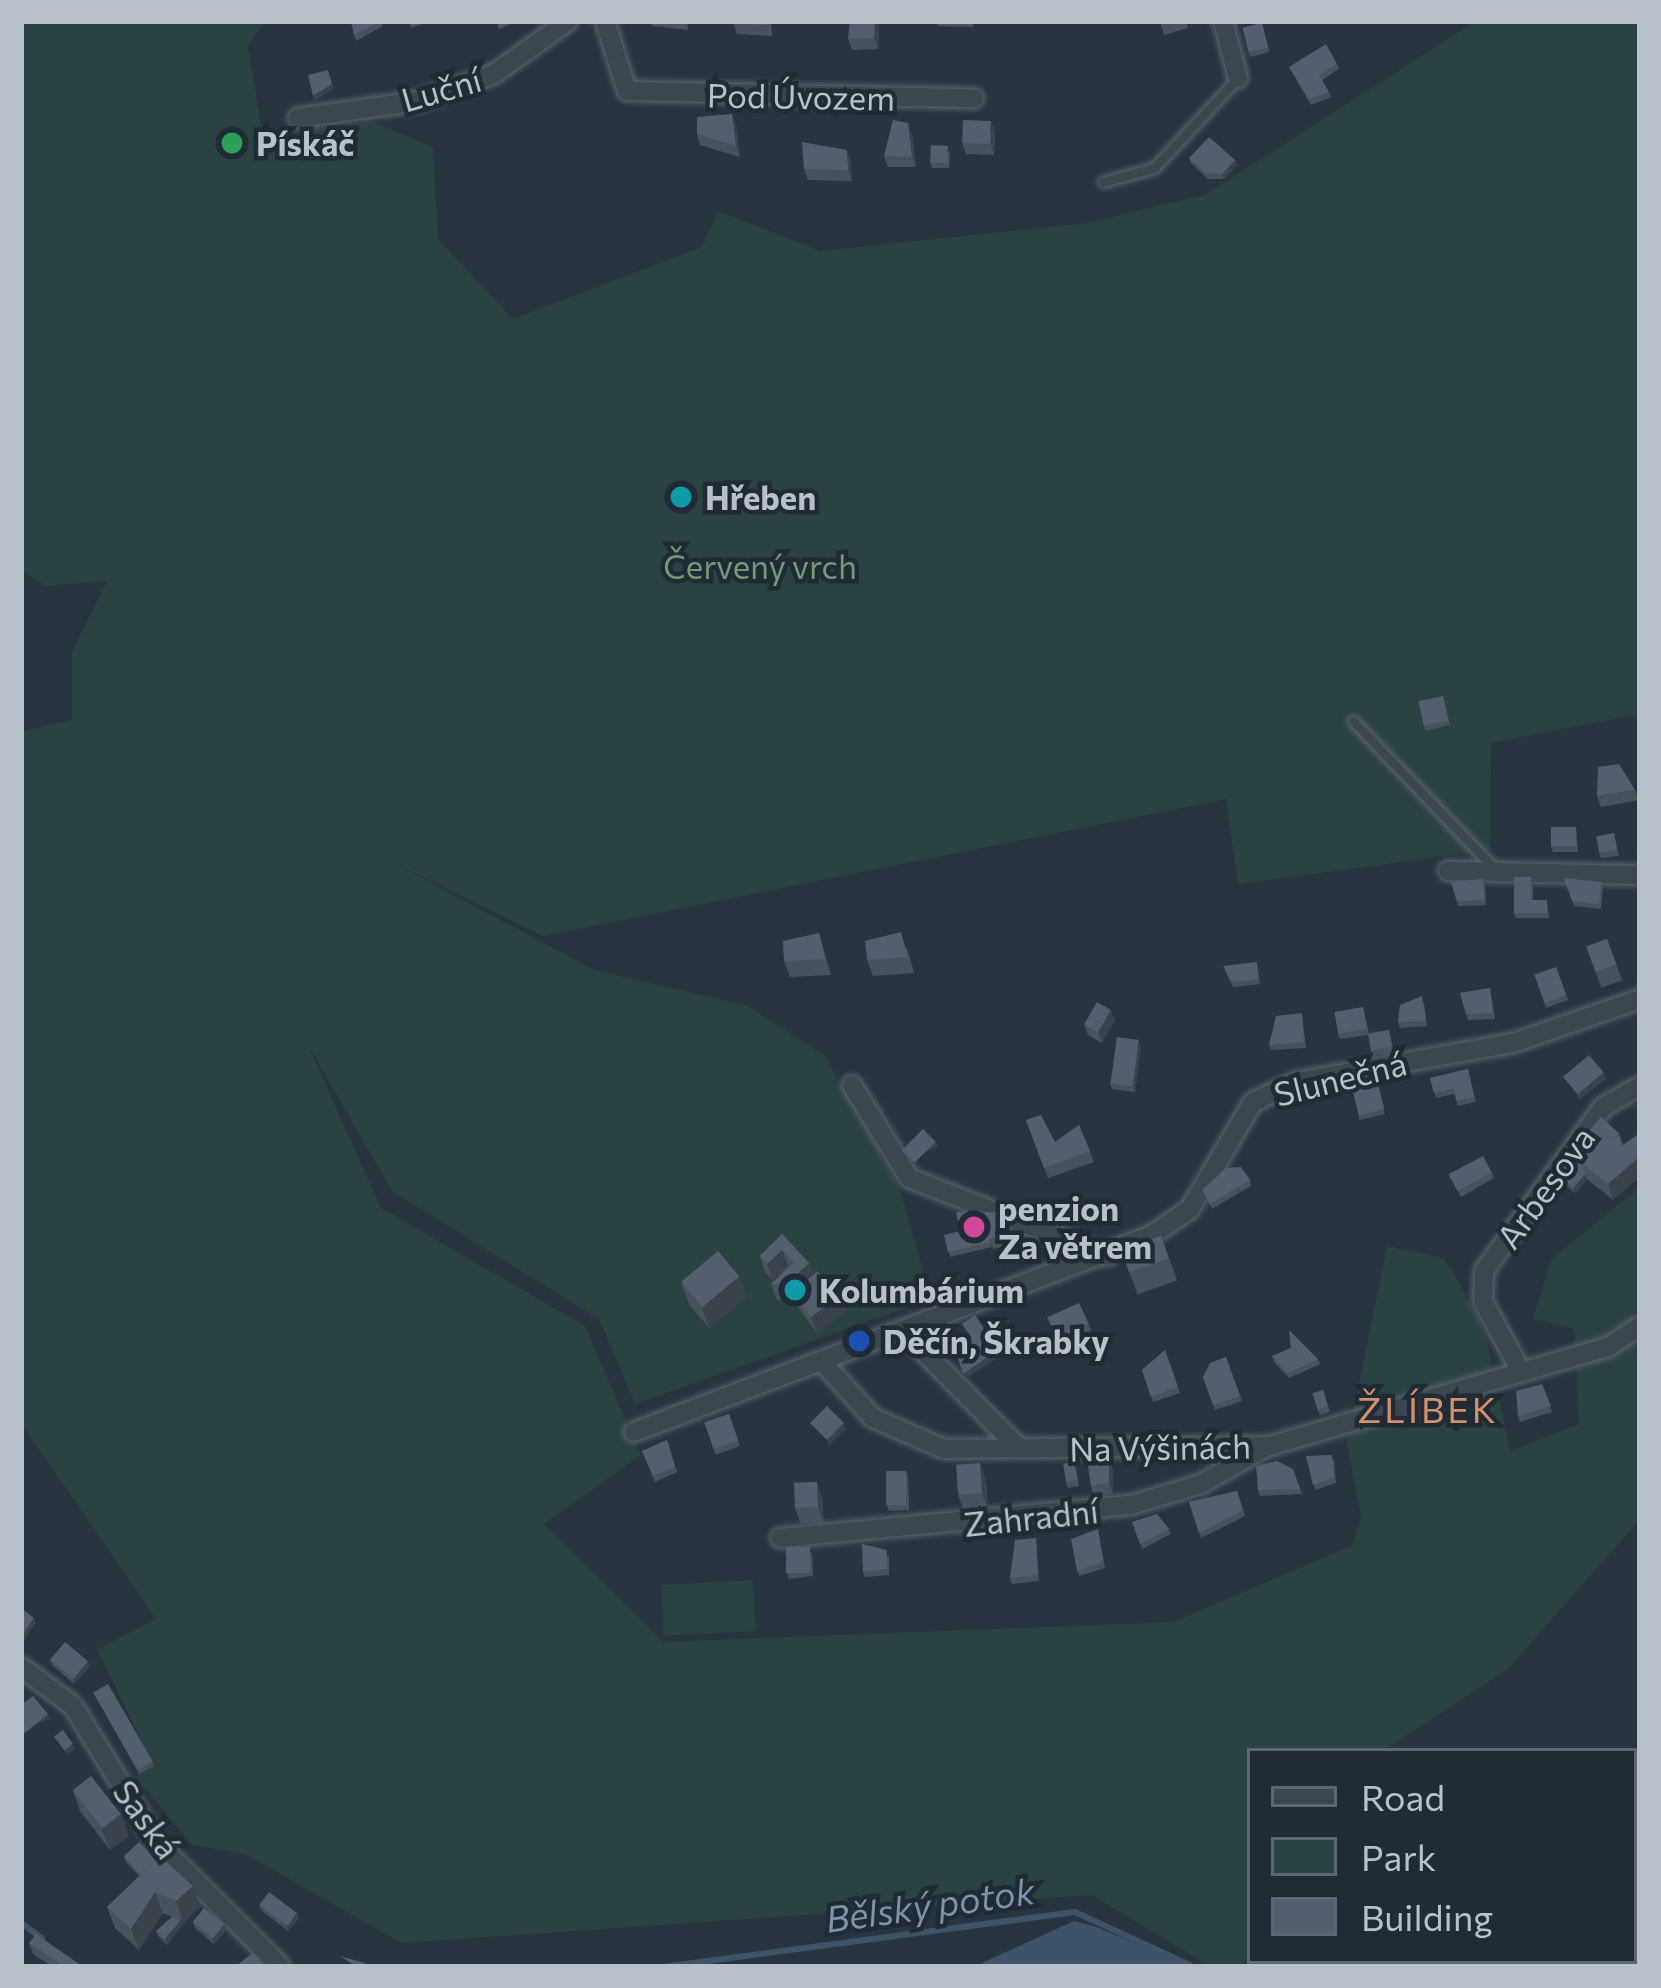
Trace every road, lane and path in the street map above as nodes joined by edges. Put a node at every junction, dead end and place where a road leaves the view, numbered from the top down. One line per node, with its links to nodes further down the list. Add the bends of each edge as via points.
1 (568, 21): 6 (street, Luční, via 494,74 418,101)
2 (605, 21): 5 (street, Pod Úvozem, via 627,91)
3 (1223, 21): 4 (street)
4 (1238, 78): 7 (lane, via 1154,168)
5 (974, 98)
6 (298, 118)
7 (1103, 182)
8 (1353, 721): 9 (lane)
9 (1492, 866): 10 (street); 11 (street)
10 (1448, 871)
11 (1640, 875)
12 (1640, 999): 15 (street, Slunečná, via 1514,1043 1360,1067 1252,1102 1190,1209)
13 (852, 1084): 15 (street, via 909,1178)
14 (1640, 1086): 19 (street, Arbesova, via 1603,1107 1484,1271 1483,1302)
15 (1107, 1256): 17 (street, Slunečná)
16 (1640, 1326): 19 (street, Na Výšinách, via 1608,1347)
17 (906, 1334): 18 (street, Slunečná); 22 (street)
18 (825, 1365): 20 (street, Slunečná); 22 (street, Na Výšinách, via 904,1437)
19 (1511, 1374): 21 (street, Na Výšinách)
20 (634, 1432)
21 (1269, 1446): 22 (street, Na Výšinách); 23 (street, Zahradní, via 1202,1484 1131,1505)
22 (1019, 1448)
23 (780, 1538)
24 (21, 1667): 25 (street, Saská, via 73,1706 157,1843)
25 (281, 1967)

